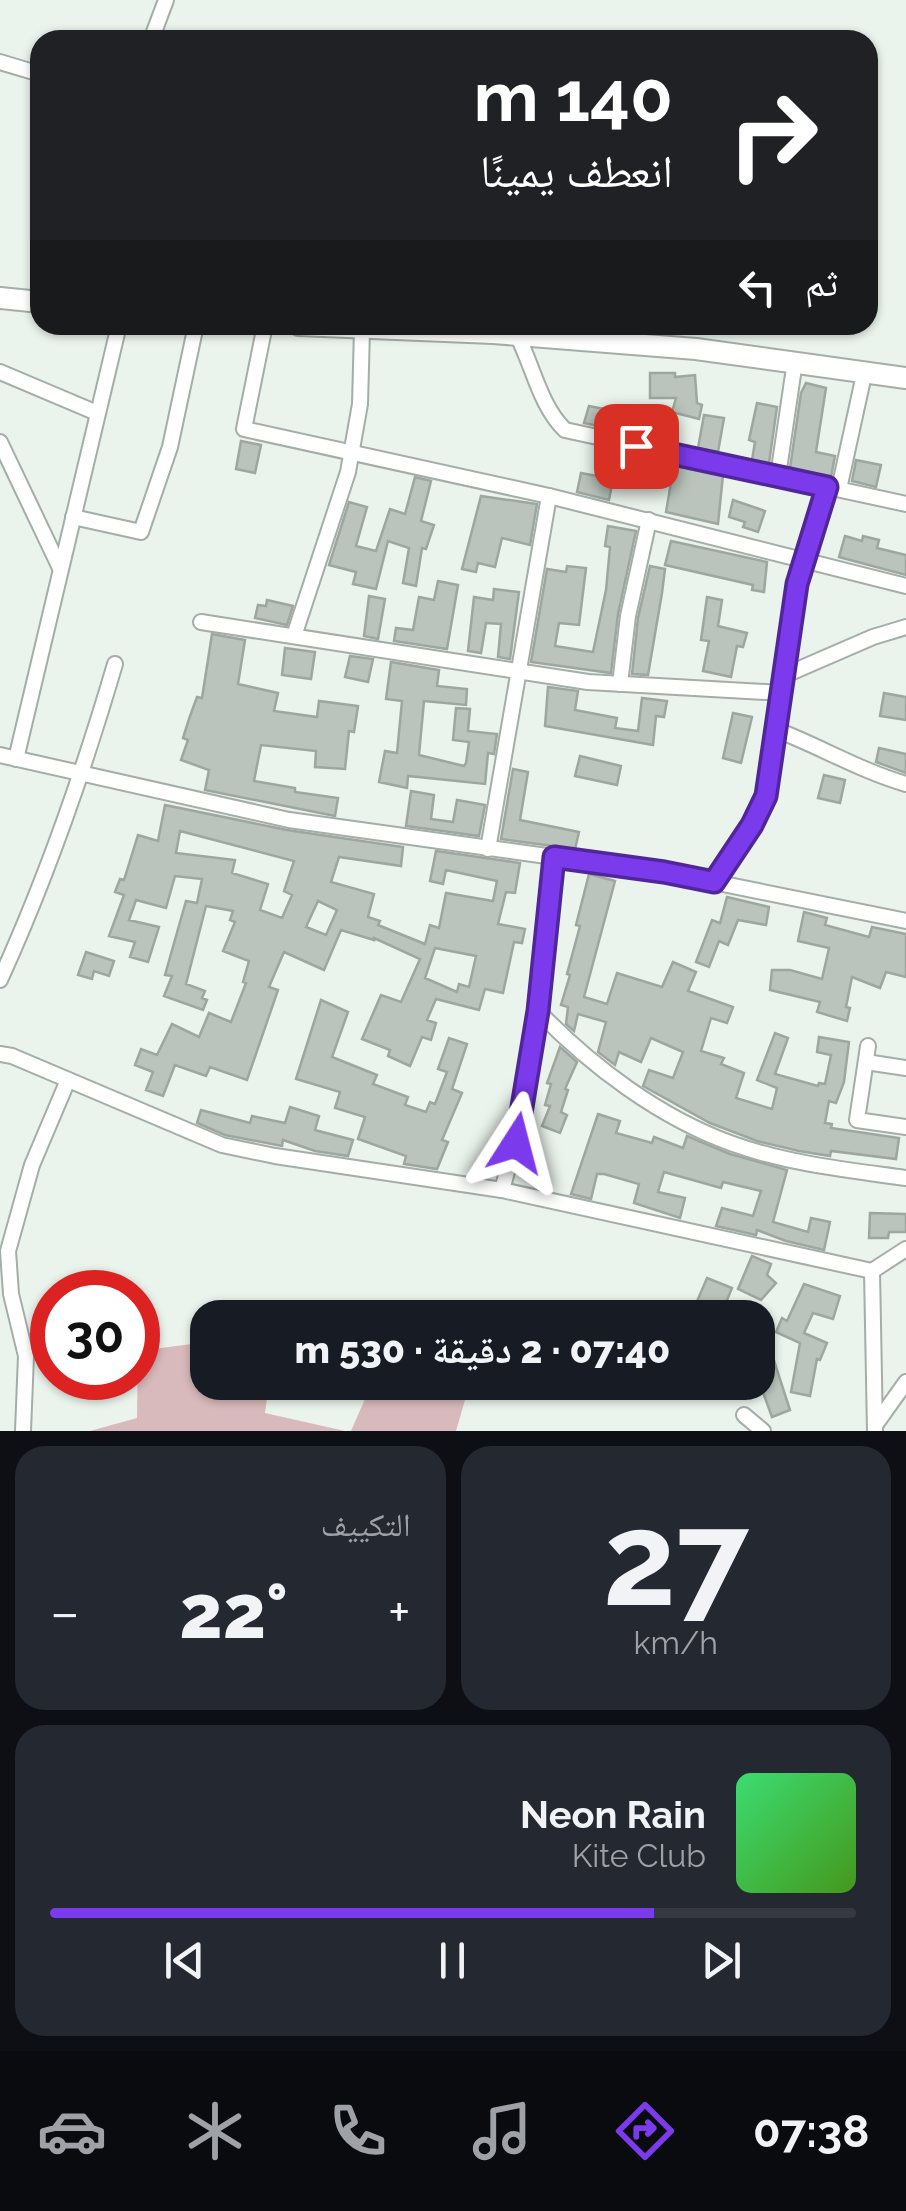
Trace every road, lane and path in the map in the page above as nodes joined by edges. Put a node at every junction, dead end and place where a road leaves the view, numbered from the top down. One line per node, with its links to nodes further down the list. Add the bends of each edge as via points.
1 (166, 0): 2 (street)
2 (155, 30)
3 (0, 62): 4 (street)
4 (30, 71)
5 (0, 298): 6 (street)
6 (30, 301)
7 (117, 335): 16 (street)
8 (194, 335): 23 (street, via 170,447 140,532)
9 (263, 335): 18 (street, via 244,429)
10 (362, 335): 18 (street)
11 (517, 335): 12 (street); 19 (street, via 565,430)
12 (795, 361): 13 (street); 19 (street)
13 (865, 370): 15 (street); 20 (street)
14 (0, 372): 16 (street)
15 (906, 378)
16 (98, 413): 23 (street)
17 (0, 442): 26 (street)
18 (352, 453): 21 (street); 30 (street)
19 (778, 476): 20 (street)
20 (833, 488): 22 (street); 25 (street)
21 (549, 496): 24 (street); 32 (street)
22 (906, 504)
23 (73, 517): 26 (street)
24 (649, 520): 25 (street); 34 (street)
25 (802, 561): 27 (street); 33 (street)
26 (61, 568): 38 (street)
27 (906, 586)
28 (201, 622): 30 (street)
29 (906, 627): 33 (street)
30 (294, 636): 32 (street)
31 (114, 664): 39 (street)
32 (519, 672): 34 (street); 41 (street)
33 (783, 676): 35 (street)
34 (620, 684): 35 (street)
35 (782, 693): 36 (street)
36 (777, 730): 40 (street); 43 (street, via 766,796)
37 (0, 755): 38 (street)
38 (16, 758): 39 (street)
39 (83, 774): 41 (street, via 290,820); 45 (street)
40 (906, 784)
41 (488, 849): 42 (street)
42 (554, 857): 43 (street); 46 (street)
43 (714, 882): 44 (street)
44 (906, 921)
45 (0, 980)
46 (538, 1011): 53 (street, via 609,1074 729,1142 810,1164); 54 (street)
47 (868, 1046): 49 (street)
48 (0, 1054): 51 (street)
49 (866, 1062): 50 (street); 52 (street, via 857,1120)
50 (906, 1068)
51 (68, 1080): 54 (street, via 222,1145); 60 (street, via 32,1165 8,1251 26,1356)
52 (906, 1127)
53 (906, 1178)
54 (502, 1190): 56 (street)
55 (906, 1249): 56 (street)
56 (872, 1271): 59 (street)
57 (906, 1382): 59 (street)
58 (744, 1415): 61 (street)
59 (876, 1427)
60 (23, 1431)
61 (763, 1431)

